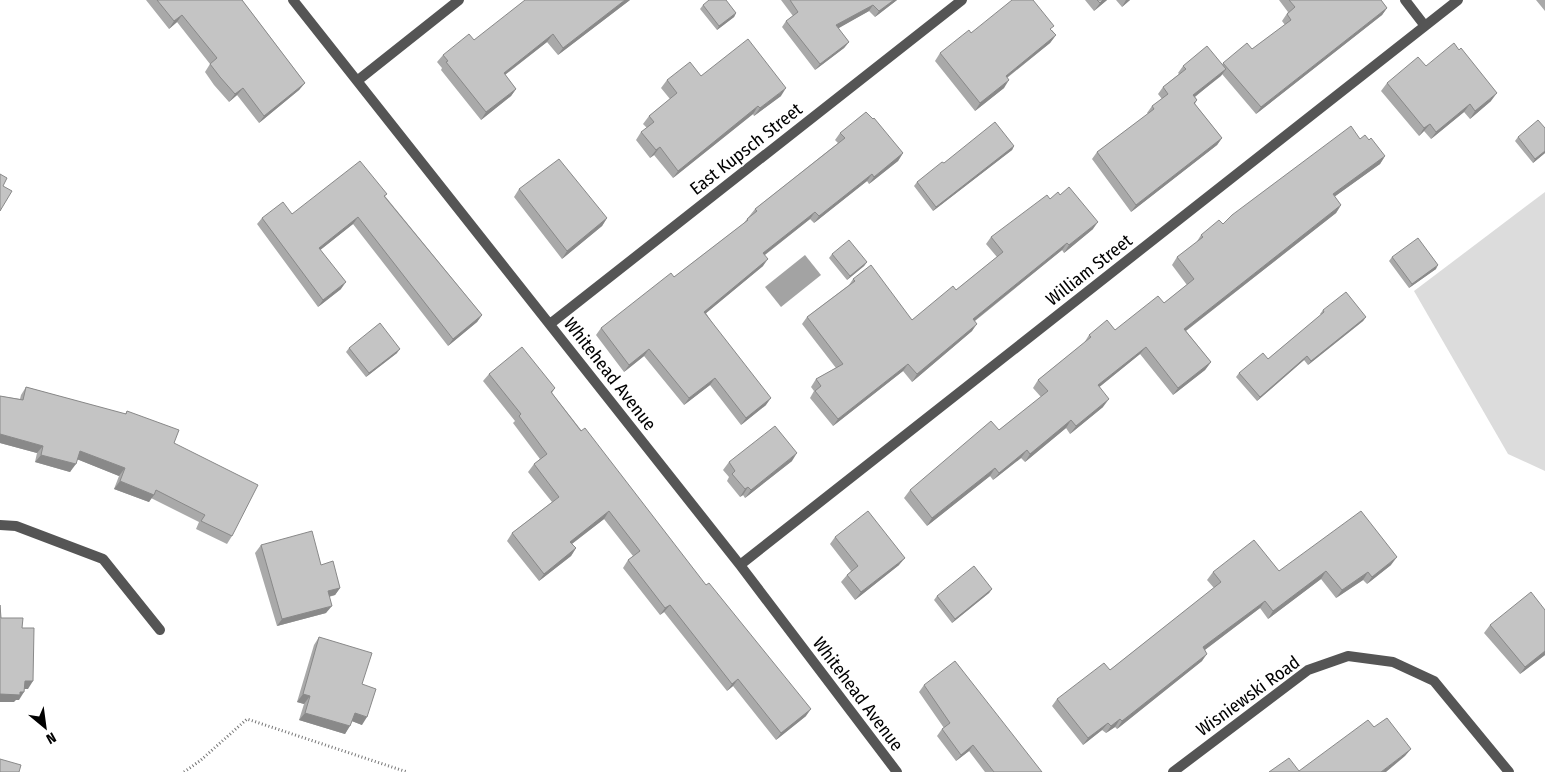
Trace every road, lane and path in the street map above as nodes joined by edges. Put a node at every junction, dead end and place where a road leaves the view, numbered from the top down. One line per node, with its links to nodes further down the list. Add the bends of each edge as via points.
1 (292, 0): 7 (street, Whitehead Avenue)
2 (459, 0): 7 (street)
3 (962, 0): 8 (street, East Kupsch Street)
4 (1405, 0): 6 (street)
5 (1458, 0): 6 (street, William Street)
6 (1425, 26): 10 (street, William Street)
7 (357, 81): 8 (street, Whitehead Avenue)
8 (550, 324): 10 (street, Whitehead Avenue)
9 (0, 525): 11 (street, via 16,526 103,559)
10 (740, 565): 14 (street, Whitehead Avenue)
11 (160, 630)
12 (184, 772): 13 (path, via 247,719)
13 (407, 772)
14 (897, 772)
15 (1173, 772): 16 (street, Wisniewski Road, via 1308,670 1348,656 1393,662 1434,681)
16 (1509, 772)

